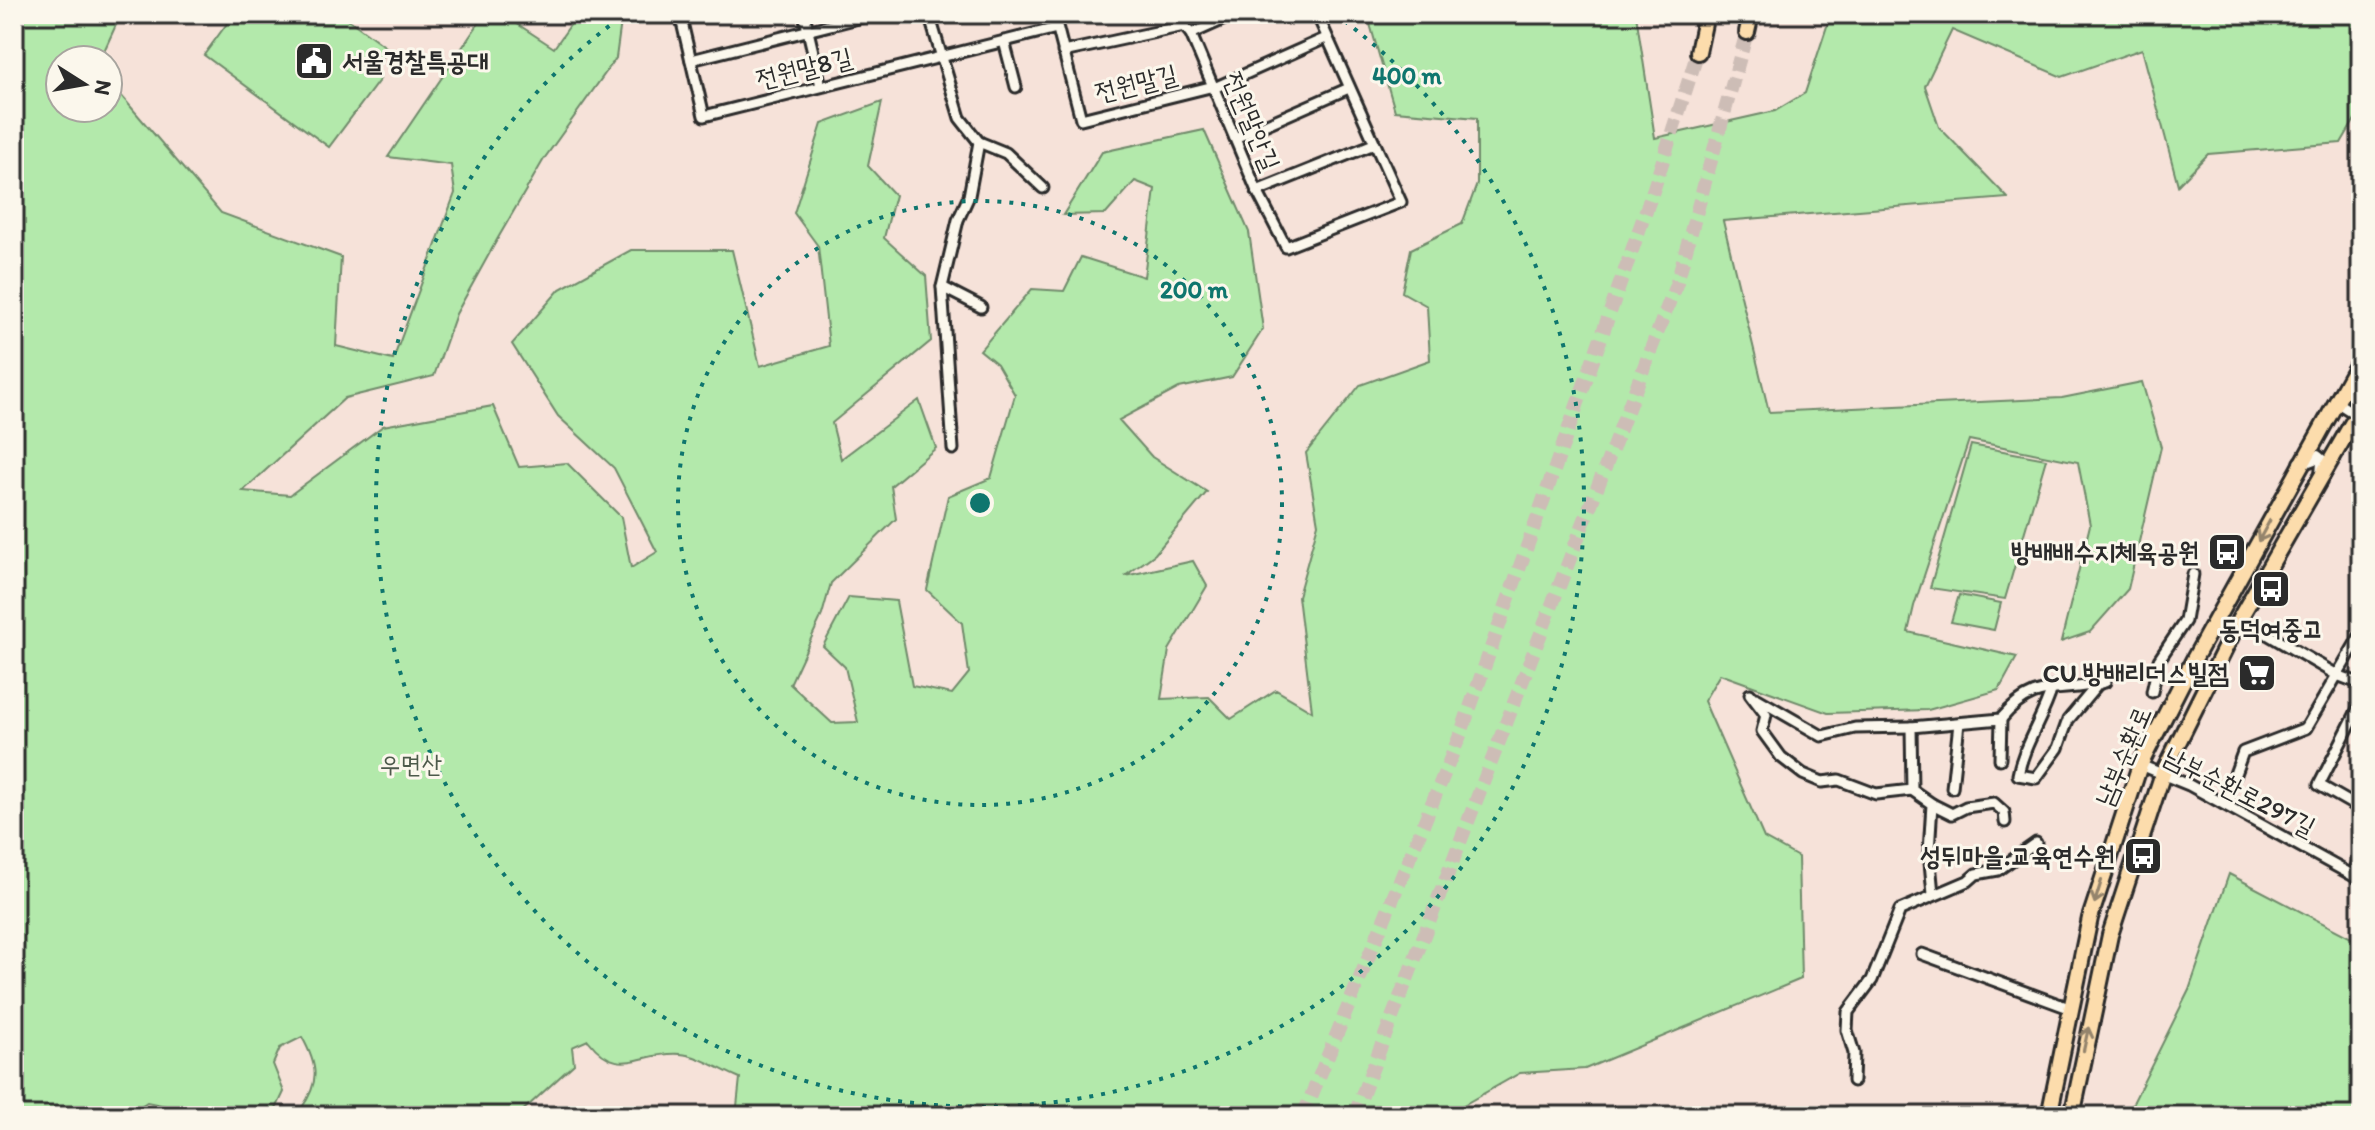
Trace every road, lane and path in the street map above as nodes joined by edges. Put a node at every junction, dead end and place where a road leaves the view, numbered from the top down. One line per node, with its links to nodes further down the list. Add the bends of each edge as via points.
1 (680, 14): 20 (street)
2 (804, 14): 13 (street)
3 (874, 14): 13 (street)
4 (929, 14): 19 (street)
5 (1054, 14): 11 (street, 전원말길)
6 (1174, 14): 12 (street, 전원말안길)
7 (1236, 14): 12 (street)
8 (1317, 14): 15 (street)
9 (1706, 14): 18 (main road)
10 (1751, 14): 14 (main road)
11 (1057, 28): 16 (street, 전원말8길); 17 (street, 전원말길)
12 (1188, 30): 17 (street); 23 (street, 전원말안길)
13 (808, 31): 20 (street); 21 (street)
14 (1747, 32)
15 (1326, 38): 23 (street); 24 (street)
16 (1004, 41): 19 (street, 전원말8길); 22 (street)
17 (1063, 52): 23 (street, 전원말길, via 1081,119)
18 (1698, 52)
19 (940, 57): 21 (street, 전원말8길); 26 (street, via 960,118)
20 (691, 60): 21 (street, 전원말8길, via 704,116)
21 (821, 86)
22 (1016, 87)
23 (1214, 87): 25 (street, 전원말안길)
24 (1349, 88): 25 (street); 27 (street)
25 (1235, 138): 29 (street, 전원말안길)
26 (979, 142): 28 (street, via 1006,153); 30 (street)
27 (1374, 144): 29 (street); 29 (street, 전원말안길, via 1401,202 1286,247)
28 (1043, 188)
29 (1257, 191)
30 (942, 287): 31 (street); 35 (street)
31 (981, 307)
32 (2360, 365): 33 (main road, 남부순환로)
33 (2336, 402): 34 (street); 36 (main road, 남부순환로)
34 (2360, 414): 37 (main road, 남부순환로)
35 (953, 449)
36 (2301, 463): 37 (main road, via 2317,457 2323,462); 50 (main road, 남부순환로, one-way to 50)
37 (2322, 476): 39 (main road, 남부순환로)
38 (2193, 574): 44 (street, via 2185,621 2159,660)
39 (2240, 618): 41 (street); 51 (main road, 남부순환로)
40 (2361, 634): 41 (street)
41 (2337, 675): 42 (street); 55 (street, via 2306,728 2243,752)
42 (2361, 684)
43 (2052, 688): 43 (street, via 2101,683 2068,720 2058,748 2036,778 2018,775 2023,749); 46 (street, via 2019,698)
44 (2152, 692)
45 (2361, 703): 56 (street, via 2319,785)
46 (2001, 719): 47 (street); 49 (street)
47 (1959, 723): 48 (street); 52 (street)
48 (1911, 727): 53 (street); 53 (street, via 1855,728 1822,736 1750,694 1766,715 1762,731 1781,757 1803,774 1876,794)
49 (2000, 759)
50 (2140, 765): 51 (street, 남부순환로297길); 63 (main road, 남부순환로, one-way to 63, via 2090,918)
51 (2163, 773): 55 (street, 남부순환로297길); 66 (main road, 남부순환로, one-way to 51, via 2110,935)
52 (1952, 788)
53 (1912, 790): 54 (street)
54 (1932, 804): 57 (street, via 1952,814 1994,803 2004,812); 61 (street)
55 (2224, 804): 60 (street, 남부순환로297길)
56 (2361, 809)
57 (2005, 822)
58 (2036, 843): 61 (street, via 1998,870)
59 (2361, 847): 60 (street)
60 (2358, 878)
61 (1933, 894): 64 (street, via 1900,910 1872,980 1848,1012)
62 (1922, 954): 63 (street)
63 (2069, 1008): 65 (main road, 남부순환로)
64 (1853, 1081)
65 (2049, 1116)
66 (2072, 1116)

